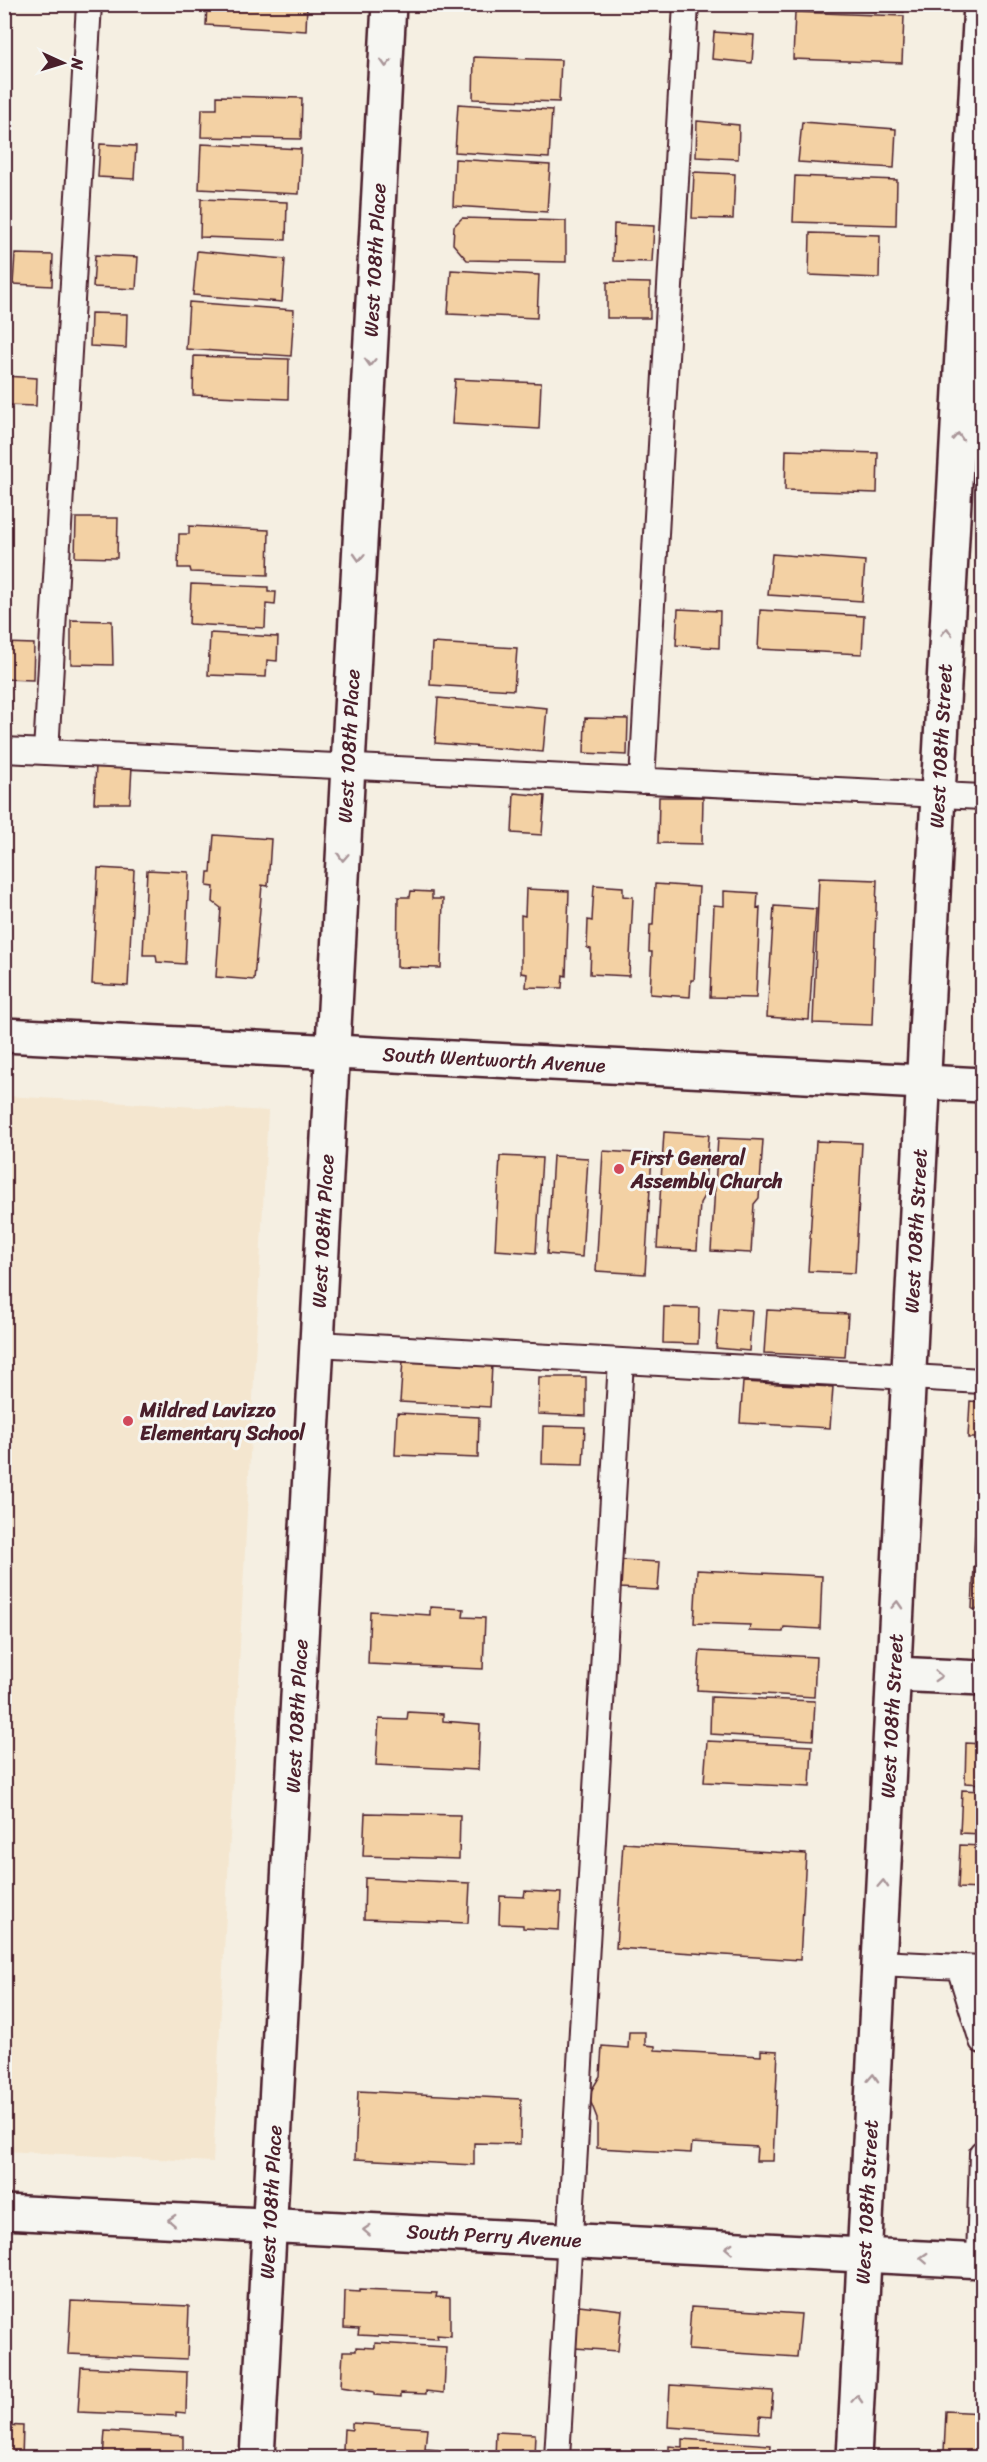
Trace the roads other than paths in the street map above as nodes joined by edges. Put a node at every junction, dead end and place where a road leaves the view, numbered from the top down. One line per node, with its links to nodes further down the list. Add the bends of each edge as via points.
1 (89, 4): 6 (lane)
2 (389, 4): 7 (street, West 108th Place, one-way to 7)
3 (686, 4): 8 (lane)
4 (981, 4): 9 (street, West 108th Street, one-way to 4)
5 (4, 750): 6 (lane)
6 (46, 752): 7 (lane)
7 (348, 767): 8 (lane); 12 (street, West 108th Place, one-way to 12)
8 (642, 781): 9 (lane)
9 (938, 795): 10 (lane); 13 (street, West 108th Street)
10 (982, 797)
11 (4, 1035): 12 (street, South Wentworth Avenue)
12 (333, 1052): 13 (street, South Wentworth Avenue); 15 (street, West 108th Place)
13 (924, 1082): 14 (street, South Wentworth Avenue); 17 (street, West 108th Street)
14 (982, 1085)
15 (317, 1344): 16 (lane); 26 (street, West 108th Place)
16 (621, 1361): 17 (lane); 27 (lane)
17 (909, 1377): 18 (lane); 19 (street, West 108th Street, one-way to 17)
18 (982, 1381)
19 (894, 1674): 20 (street, one-way to 20); 21 (street, West 108th Street, one-way to 19)
20 (982, 1678)
21 (879, 1963): 22 (lane); 28 (street, West 108th Street, one-way to 21)
22 (971, 1967): 23 (lane)
23 (982, 2041)
24 (982, 2153): 29 (lane)
25 (4, 2212): 26 (street, South Perry Avenue, one-way to 25)
26 (270, 2225): 27 (street, South Perry Avenue, one-way to 26); 30 (street, West 108th Place)
27 (569, 2240): 28 (street, South Perry Avenue, one-way to 27); 31 (lane)
28 (864, 2255): 29 (street, South Perry Avenue, one-way to 28); 32 (street, West 108th Street, one-way to 28)
29 (981, 2261)
30 (257, 2457)
31 (557, 2457)
32 (854, 2457)

